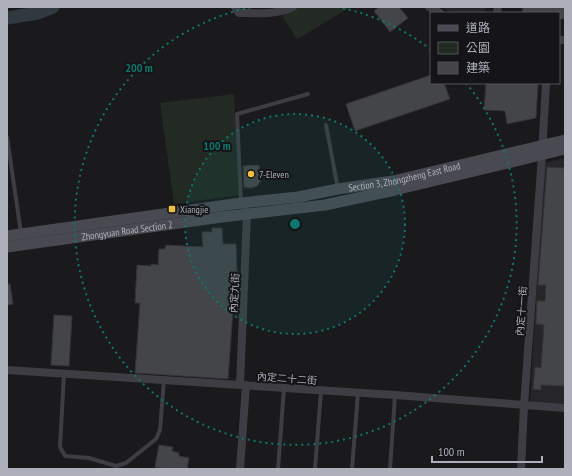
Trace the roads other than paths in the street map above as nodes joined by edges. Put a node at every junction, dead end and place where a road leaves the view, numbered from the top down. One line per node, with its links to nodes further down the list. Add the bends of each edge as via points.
1 (235, 7): 2 (street, via 239,12 267,13)
2 (293, 7)
3 (429, 7): 4 (street)
4 (438, 12)
5 (546, 84): 11 (street, 內定十一街)
6 (308, 94): 13 (lane, via 236,114)
7 (326, 125): 12 (lane)
8 (7, 137): 16 (lane)
9 (565, 140): 11 (main road, Section 3, Zhongzheng East Road)
10 (565, 149): 11 (main road, Section 3, Zhongzheng East Road)
11 (542, 150): 12 (main road, Section 3, Zhongzheng East Road, via 392,181); 14 (main road, Zhongyuan Road Section 2, via 395,190 325,205); 26 (street, 內定十一街)
12 (338, 189): 13 (main road, Section 3, Zhongzheng East Road, via 298,197)
13 (241, 203): 14 (street); 16 (main road, Zhongyuan Road Section 2)
14 (247, 214): 16 (main road, Zhongyuan Road Section 2); 21 (street, 內定九街)
15 (7, 236): 16 (main road, Zhongyuan Road Section 2)
16 (22, 239): 17 (main road, Zhongyuan Road Section 2)
17 (7, 247)
18 (7, 370): 19 (street, 內定二十二街)
19 (64, 373): 20 (street, 內定二十二街); 20 (lane, via 60,447 65,456 90,458 116,466 126,463 159,435)
20 (164, 380): 21 (street, 內定二十二街)
21 (243, 385): 22 (street, 內定二十二街); 28 (street, 內定九街)
22 (284, 388): 23 (street, 內定二十二街); 29 (lane)
23 (321, 390): 24 (street, 內定二十二街); 30 (lane)
24 (358, 393): 25 (street, 內定二十二街); 31 (lane)
25 (395, 395): 26 (street, 內定二十二街); 32 (lane)
26 (524, 406): 27 (street, 內定二十二街); 33 (street, 內定十一街)
27 (565, 408)
28 (240, 469)
29 (278, 469)
30 (315, 469)
31 (352, 469)
32 (390, 469)
33 (521, 469)

